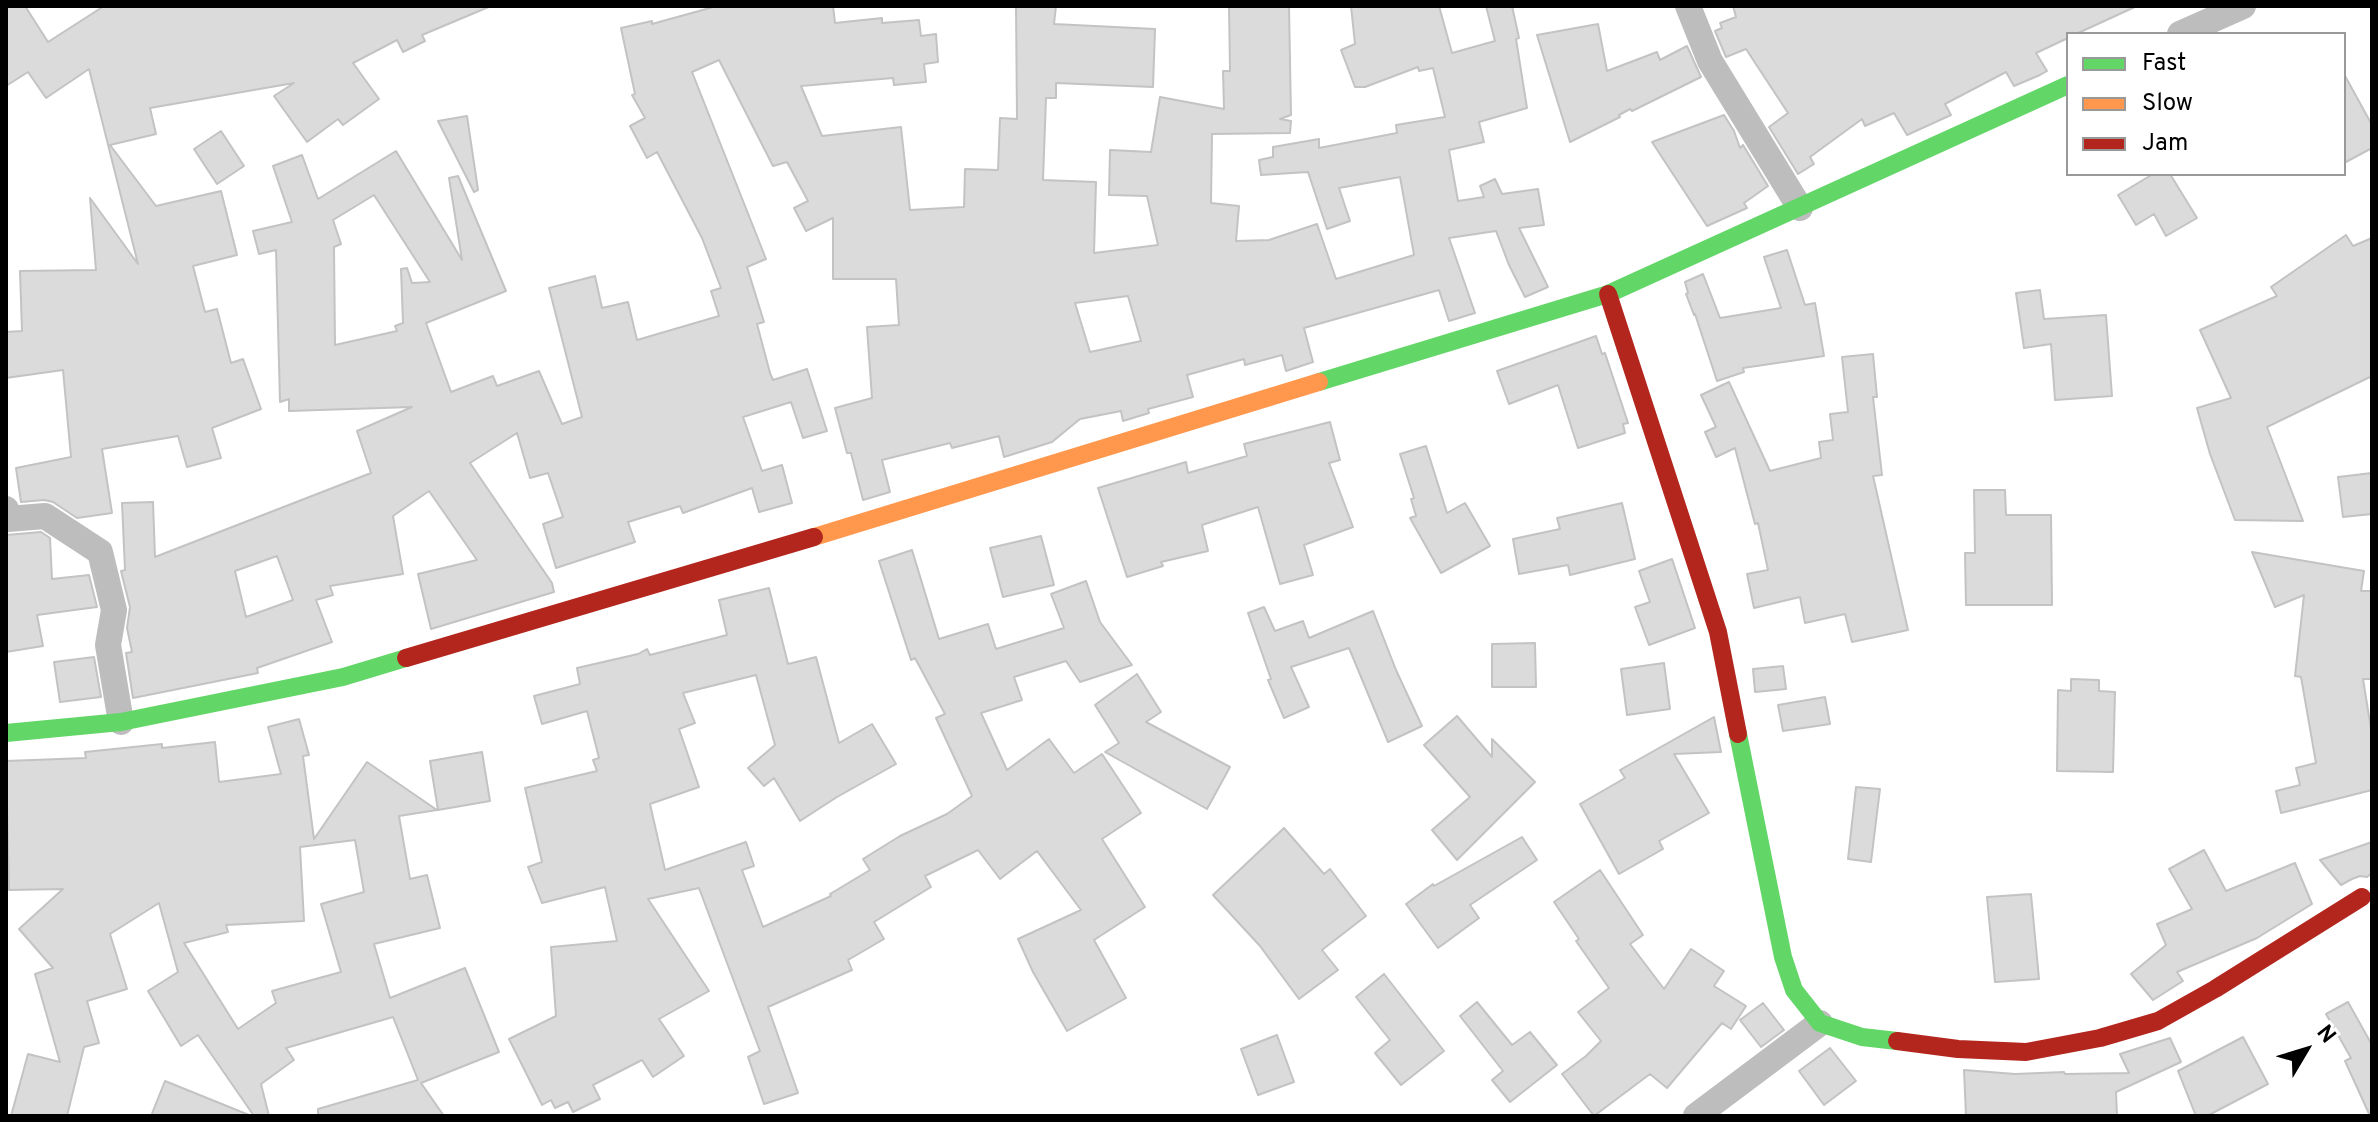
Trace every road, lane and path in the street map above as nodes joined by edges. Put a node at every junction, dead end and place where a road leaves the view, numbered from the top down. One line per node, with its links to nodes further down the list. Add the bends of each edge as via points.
1 (1688, 6): 5 (street, via 1710,61)
2 (2243, 6): 3 (street)
3 (2184, 32)
4 (2066, 86): 5 (street)
5 (1800, 208): 6 (street)
6 (1608, 294): 8 (street, via 343,677); 11 (street, via 1718,632 1783,957 1794,990)
7 (6, 509): 8 (street, via 8,519 45,516 100,552 114,610 108,645)
8 (121, 722): 9 (street)
9 (6, 733)
10 (2362, 897): 11 (street, via 2158,1021 2100,1038 2026,1052 1958,1049 1862,1037)
11 (1820, 1023): 12 (street)
12 (1696, 1116)

